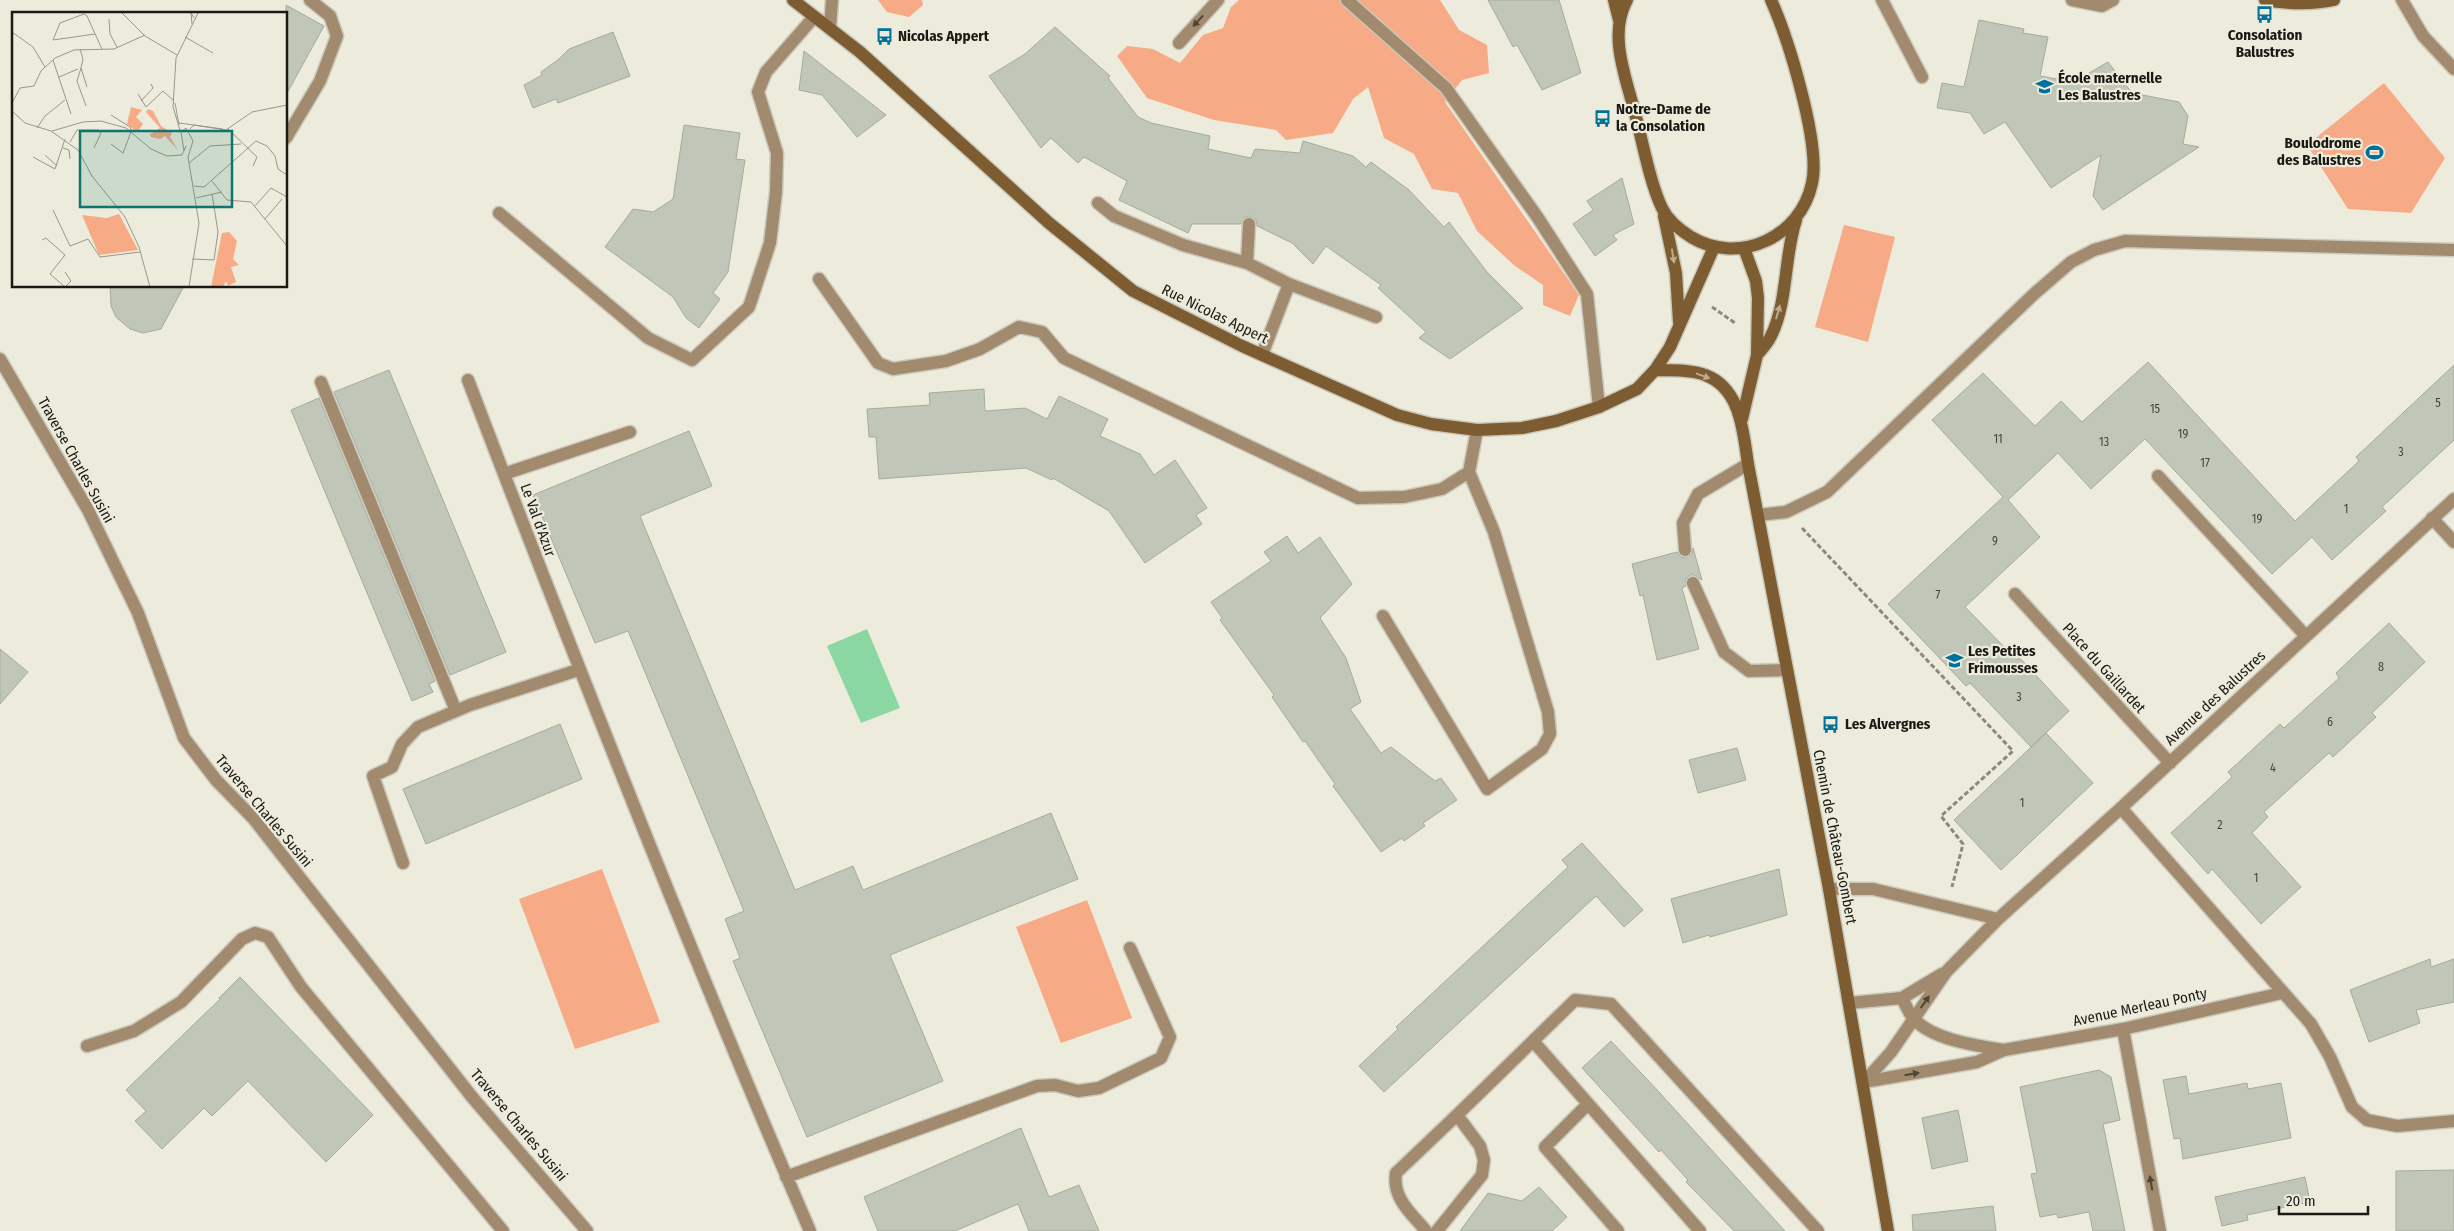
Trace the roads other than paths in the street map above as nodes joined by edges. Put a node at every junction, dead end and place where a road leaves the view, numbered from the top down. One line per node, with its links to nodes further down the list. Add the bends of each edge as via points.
1 (310, 0): 21 (street, via 330,16 337,36 320,82)
2 (793, 0): 15 (street, Rue Nicolas Appert)
3 (832, 0): 17 (street)
4 (1218, 0): 18 (street, one-way to 18)
5 (1347, 0): 41 (street, via 1446,88 1587,294)
6 (1614, 0): 16 (street)
7 (1627, 0): 16 (street)
8 (1771, 0): 25 (street, via 1796,76 1814,162 1812,183)
9 (1882, 0): 20 (street)
10 (2072, 0): 11 (street, via 2102,6)
11 (2113, 0)
12 (2264, 0): 13 (street, via 2317,4)
13 (2334, 0)
14 (2402, 0): 19 (street, via 2423,36)
15 (814, 17): 17 (street, Rue Nicolas Appert); 24 (street, via 766,72 758,92 777,152 776,192 770,243 749,307 692,360 648,338)
16 (1619, 20): 23 (street, via 1621,61)
17 (830, 28): 35 (street, Rue Nicolas Appert, via 1056,229 1133,291)
18 (1179, 43)
19 (2454, 69)
20 (1922, 78)
21 (288, 135)
22 (1098, 203): 30 (street, via 1114,216 1183,245)
23 (1662, 209): 27 (street, via 1678,229); 34 (street, one-way to 34, via 1676,272)
24 (499, 213)
25 (1796, 219): 28 (street, via 1781,233); 36 (street, Chemin de Château-Gombert, one-way to 25, via 1771,336 1776,320 1783,295 1789,240)
26 (1249, 224): 30 (street)
27 (1714, 247): 28 (street); 34 (street, Rue Nicolas Appert)
28 (1744, 248): 36 (street, Chemin de Château-Gombert, via 1756,281)
29 (2454, 250): 50 (street, via 2125,241 2094,250 2072,262 2034,294 1827,492 1786,512)
30 (1247, 263): 32 (street)
31 (818, 280): 46 (street, via 878,363 893,369 946,362 980,349 1019,327 1042,332 1064,358 1358,498 1404,497 1442,489)
32 (1288, 284): 33 (street); 35 (street)
33 (1376, 317)
34 (1680, 328): 38 (street, Rue Nicolas Appert)
35 (1262, 354): 43 (street, Rue Nicolas Appert, via 1397,415 1431,424)
36 (1757, 355): 42 (street, Chemin de Château-Gombert)
37 (0, 360): 82 (street, Traverse Charles Susini, via 88,510 138,613 184,738 216,780 253,818 472,1097)
38 (1655, 370): 41 (street, Rue Nicolas Appert, via 1638,389); 42 (street, Chemin de Château-Gombert, one-way to 42, via 1706,375 1729,393)
39 (468, 380): 47 (street, Le Val d'Azur)
40 (321, 382): 60 (street)
41 (1599, 407): 43 (street, Rue Nicolas Appert, via 1522,428)
42 (1742, 419): 45 (street, Chemin de Château-Gombert)
43 (1477, 430): 46 (street)
44 (630, 432): 47 (street)
45 (1748, 464): 50 (street, Chemin de Château-Gombert); 53 (street, via 1698,494 1683,523)
46 (1469, 472): 56 (street, via 1494,532 1548,712 1550,734 1542,749 1487,789)
47 (504, 474): 58 (street, Le Val d'Azur)
48 (2158, 476): 57 (street)
49 (2454, 499): 51 (street, Avenue des Balustres)
50 (1758, 515): 59 (street, Chemin de Château-Gombert)
51 (2432, 518): 52 (street); 57 (street, Avenue des Balustres)
52 (2454, 542)
53 (1685, 550)
54 (1693, 583): 59 (street, via 1724,652 1749,671)
55 (2015, 594): 61 (street, Place du Gaillardet)
56 (1383, 616)
57 (2305, 635): 61 (street, Avenue des Balustres)
58 (578, 670): 60 (street); 80 (street, Le Val d'Azur, via 667,894)
59 (1786, 670): 64 (street, Chemin de Château-Gombert)
60 (456, 711): 63 (street, via 418,727 402,744 392,767 373,776)
61 (2170, 764): 62 (street, Avenue des Balustres)
62 (2121, 808): 65 (street, Avenue des Balustres); 68 (street)
63 (403, 863)
64 (1829, 889): 65 (street, via 1873,889); 70 (street, Chemin de Château-Gombert)
65 (1998, 918): 67 (street, Avenue des Balustres)
66 (1130, 948): 80 (street, via 1170,1036 1161,1058 1099,1088 1078,1091 1055,1085 1037,1086)
67 (1946, 972): 69 (street, Avenue des Balustres); 71 (street, Avenue des Balustres, one-way to 67)
68 (2282, 993): 72 (street, Avenue Merleau Ponty); 79 (street, via 2311,1024 2352,1107 2367,1120 2397,1126)
69 (1902, 998): 70 (street, Avenue des Balustres); 71 (street, Avenue Merleau Ponty)
70 (1849, 1003): 76 (street, Chemin de Château-Gombert)
71 (1914, 1019): 75 (street, Avenue Merleau Ponty, via 1928,1030 1968,1044); 76 (street, Avenue des Balustres)
72 (2123, 1029): 75 (street, Avenue Merleau Ponty); 90 (street, one-way to 72)
73 (1533, 1042): 77 (street); 78 (street); 88 (street, via 1576,1000 1611,1004)
74 (87, 1046): 81 (street, via 134,1031 181,1002 242,939 255,933 268,937 301,987)
75 (2004, 1050): 76 (street, Avenue Merleau Ponty, one-way to 75, via 1977,1062)
76 (1864, 1082): 89 (street, Chemin de Château-Gombert)
77 (1588, 1104): 86 (street, via 1545,1147); 87 (street)
78 (1456, 1115): 84 (street, via 1396,1173 1394,1185 1400,1198); 85 (street, via 1480,1146 1484,1160 1482,1175)
79 (2454, 1120)
80 (786, 1177): 83 (street, Le Val d'Azur)
81 (503, 1231)
82 (587, 1231)
83 (810, 1231)
84 (1426, 1231)
85 (1437, 1231)
86 (1618, 1231)
87 (1700, 1231)
88 (1818, 1231)
89 (1888, 1231)
90 (2160, 1231)

